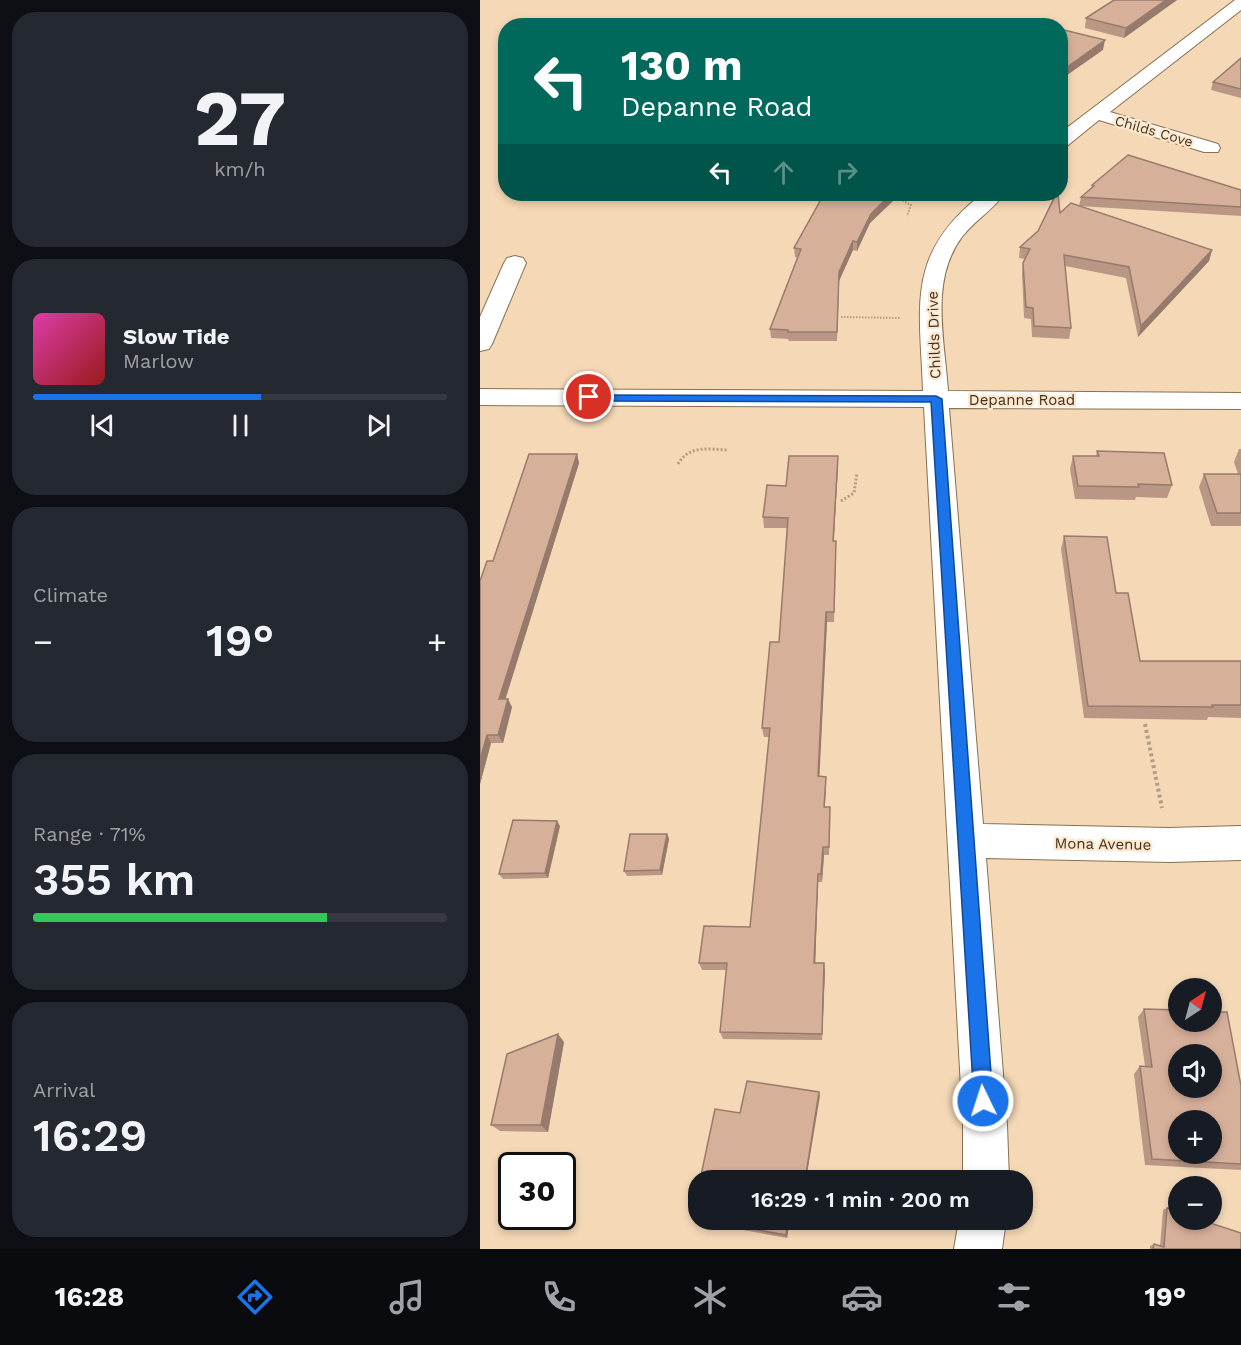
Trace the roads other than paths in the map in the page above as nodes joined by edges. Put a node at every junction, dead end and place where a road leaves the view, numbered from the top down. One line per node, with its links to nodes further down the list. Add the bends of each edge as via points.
1 (1241, 3): 2 (street)
2 (1097, 114): 3 (street); 4 (street, Childs Cove)
3 (1068, 136)
4 (1211, 148)
5 (986, 201): 9 (street, Childs Drive, via 966,220 943,253 932,283)
6 (515, 263): 7 (street)
7 (480, 345)
8 (480, 397): 9 (street, Depanne Road)
9 (936, 399): 10 (street, Depanne Road); 11 (street, Childs Drive)
10 (1241, 401)
11 (965, 841): 12 (street, Mona Avenue); 13 (street, Childs Drive)
12 (1241, 843)
13 (986, 1170)
14 (981, 1230): 15 (street)
15 (978, 1249)

